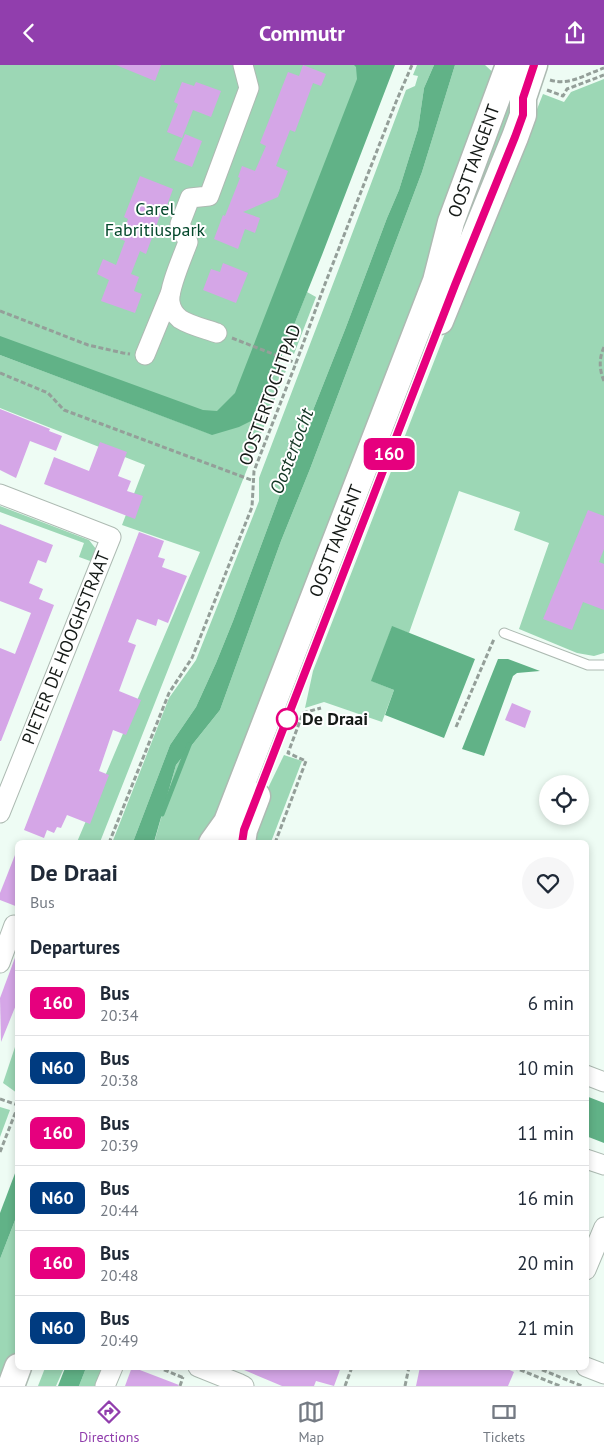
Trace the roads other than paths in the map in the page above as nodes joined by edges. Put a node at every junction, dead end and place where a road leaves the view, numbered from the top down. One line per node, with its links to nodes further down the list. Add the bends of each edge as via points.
1 (243, 65): 6 (street, via 249,88 209,196 190,198 180,224 188,242)
2 (509, 65): 13 (main road, OOSTTANGENT, via 451,222 436,281 227,822)
3 (534, 65): 5 (main road, OOSTTANGENT, via 523,98)
4 (553, 74): 5 (main road, OOSTTANGENT)
5 (523, 115): 14 (main road, OOSTTANGENT, via 447,303)
6 (170, 294): 7 (street, via 173,312 179,318); 8 (street)
7 (217, 333)
8 (145, 355)
9 (0, 494): 12 (street, PIETER DE HOOGHSTRAAT, via 111,537)
10 (504, 633): 11 (lane, via 588,665)
11 (604, 665)
12 (0, 813)
13 (214, 840)
14 (242, 840)
15 (14, 925): 16 (street)
16 (0, 963)
17 (589, 1076): 18 (street)
18 (604, 1082)
19 (589, 1160): 20 (street)
20 (604, 1165)
21 (604, 1227): 22 (street)
22 (589, 1263)
23 (589, 1368): 28 (street)
24 (17, 1370): 30 (main road)
25 (36, 1370): 31 (main road)
26 (112, 1370): 32 (street)
27 (194, 1374): 29 (street)
28 (604, 1374)
29 (241, 1384)
30 (11, 1386)
31 (30, 1386)
32 (105, 1386)

